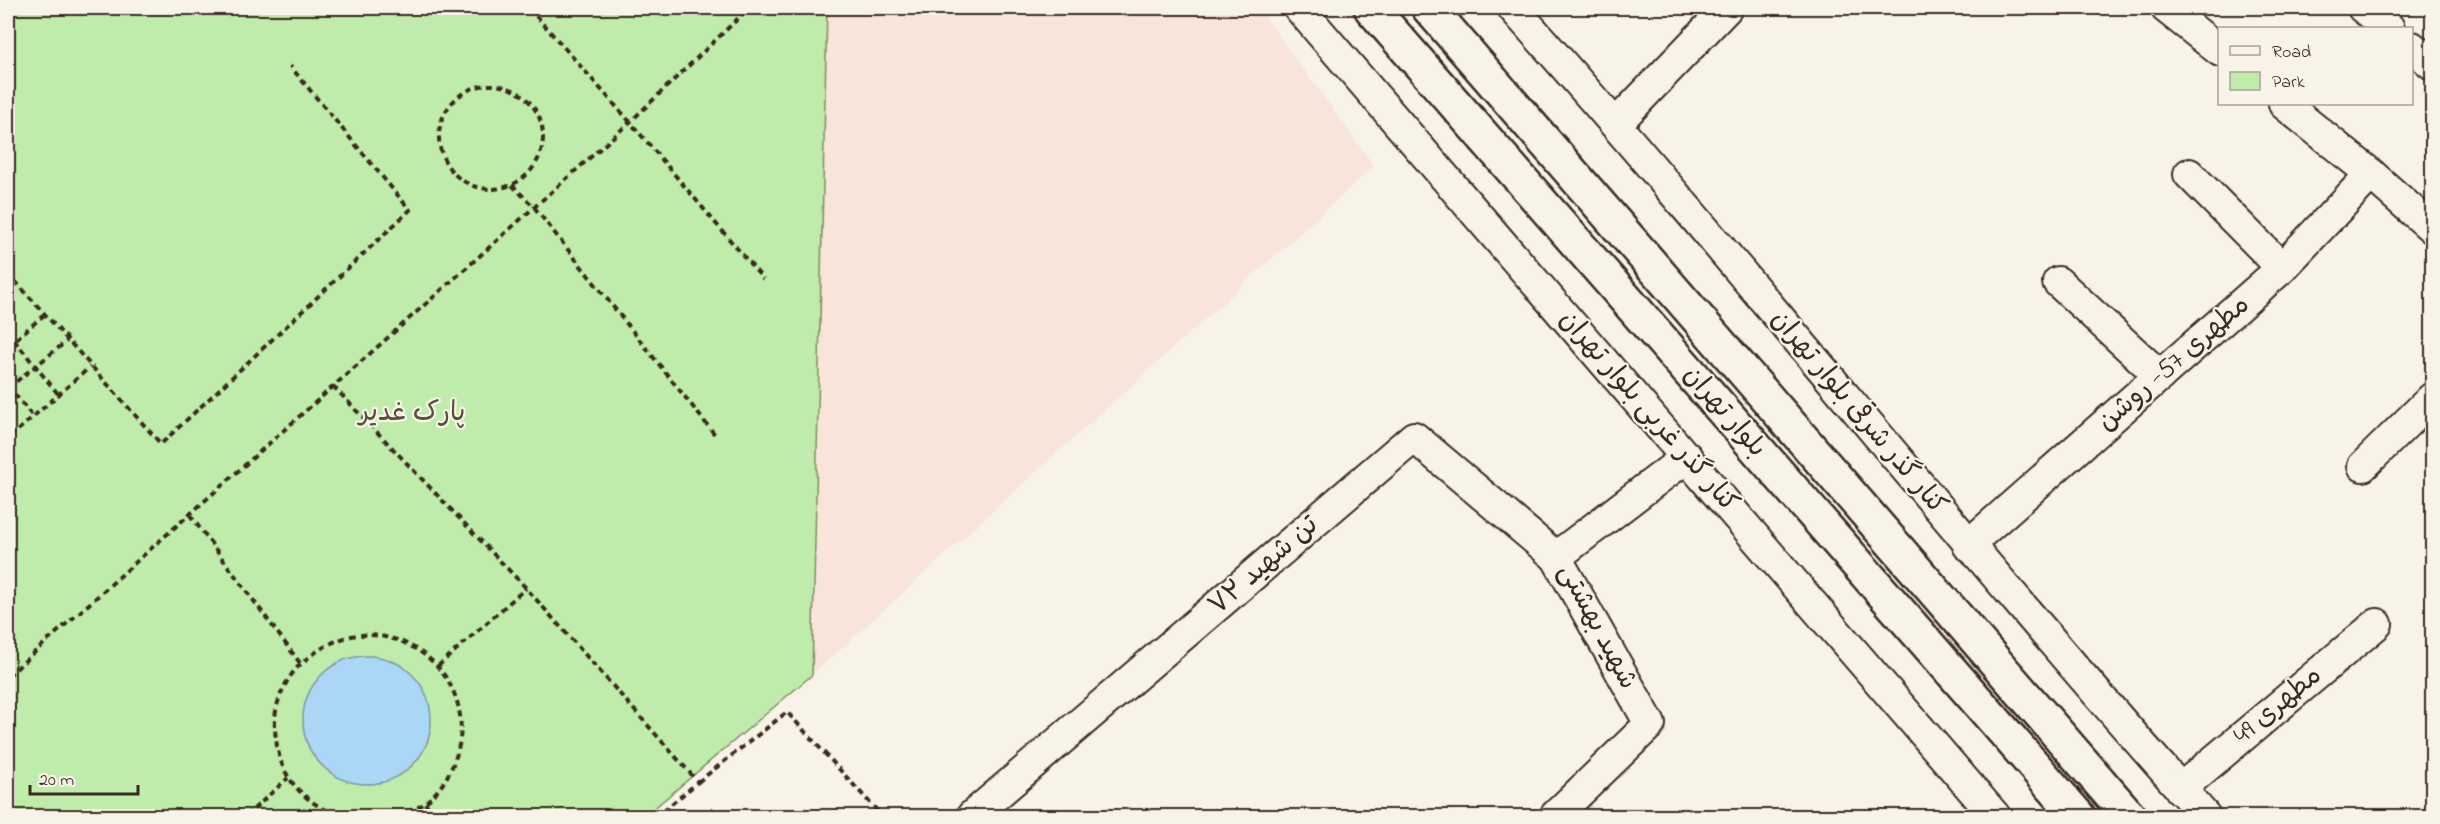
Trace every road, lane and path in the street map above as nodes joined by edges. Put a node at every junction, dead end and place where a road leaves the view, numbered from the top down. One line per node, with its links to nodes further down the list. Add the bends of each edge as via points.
1 (529, 8): 16 (path)
2 (749, 8): 16 (path)
3 (1299, 8): 43 (street, کنار گذر غربی بلوار تهران)
4 (1371, 8): 66 (main road, بلوار تهران)
5 (1429, 8): 67 (main road, بلوار تهران)
6 (1513, 8): 17 (street, کنار گذر شرقی بلوار تهران)
7 (1727, 8): 17 (street)
8 (2166, 8): 12 (street)
9 (2363, 8): 10 (street)
10 (2388, 27)
11 (2413, 48): 13 (street)
12 (2218, 49)
13 (2433, 64)
14 (290, 66): 34 (path, via 410,210 161,444)
15 (2285, 105): 19 (street)
16 (630, 122): 21 (path); 25 (path)
17 (1616, 124): 46 (street, کنار گذر شرقی بلوار تهران)
18 (2189, 174): 23 (street)
19 (2370, 174): 22 (street); 23 (street, مطهری 57- روشن)
20 (512, 185): 20 (path, via 489,189 466,183 448,168 438,147 440,123 451,102 470,88 493,84 515,90 533,105 543,127 542,150 531,171); 21 (path)
21 (534, 207): 36 (path); 41 (path)
22 (2433, 228)
23 (2282, 268): 35 (street, مطهری 57- روشن)
24 (8, 273): 27 (path)
25 (763, 279)
26 (2058, 282): 35 (street)
27 (16, 283): 28 (path); 29 (path)
28 (8, 290)
29 (44, 315): 30 (path); 31 (path)
30 (14, 340): 32 (path); 33 (path)
31 (67, 341): 33 (path); 34 (path)
32 (8, 346)
33 (34, 365): 37 (path); 38 (path)
34 (90, 367): 38 (path)
35 (2160, 376): 46 (street, مطهری 57- روشن)
36 (333, 386): 45 (path); 48 (path)
37 (8, 387): 40 (path)
38 (59, 395): 40 (path)
39 (2433, 398): 44 (street)
40 (34, 417): 42 (path)
41 (716, 436)
42 (10, 437)
43 (1687, 457): 47 (street, شهید بهشتی); 65 (street, کنار گذر غربی بلوار تهران)
44 (2363, 466)
45 (189, 514): 50 (path); 52 (path)
46 (1968, 545): 55 (street, کنار گذر شرقی بلوار تهران)
47 (1556, 558): 57 (street, ۷۲ تن شهید, via 1414,437); 64 (street, شهید بهشتی, via 1650,724)
48 (526, 588): 51 (path); 54 (path)
49 (2377, 624): 55 (street, مطهری 49)
50 (300, 663): 51 (path, via 325,645 354,636 385,636 414,646); 53 (path, via 283,689 274,718 276,750)
51 (438, 666): 56 (path, via 455,692 462,722 459,753 446,781)
52 (8, 676)
53 (288, 778): 58 (path); 59 (path, via 309,801)
54 (698, 782): 62 (path); 63 (path, via 787,712)
55 (2180, 789): 68 (street, کنار گذر شرقی بلوار تهران)
56 (425, 803): 60 (path); 61 (path)
57 (983, 813)
58 (246, 816)
59 (336, 816)
60 (399, 816)
61 (435, 816)
62 (657, 816)
63 (882, 816)
64 (1555, 816)
65 (1995, 816)
66 (2078, 816)
67 (2129, 816)
68 (2205, 816)

